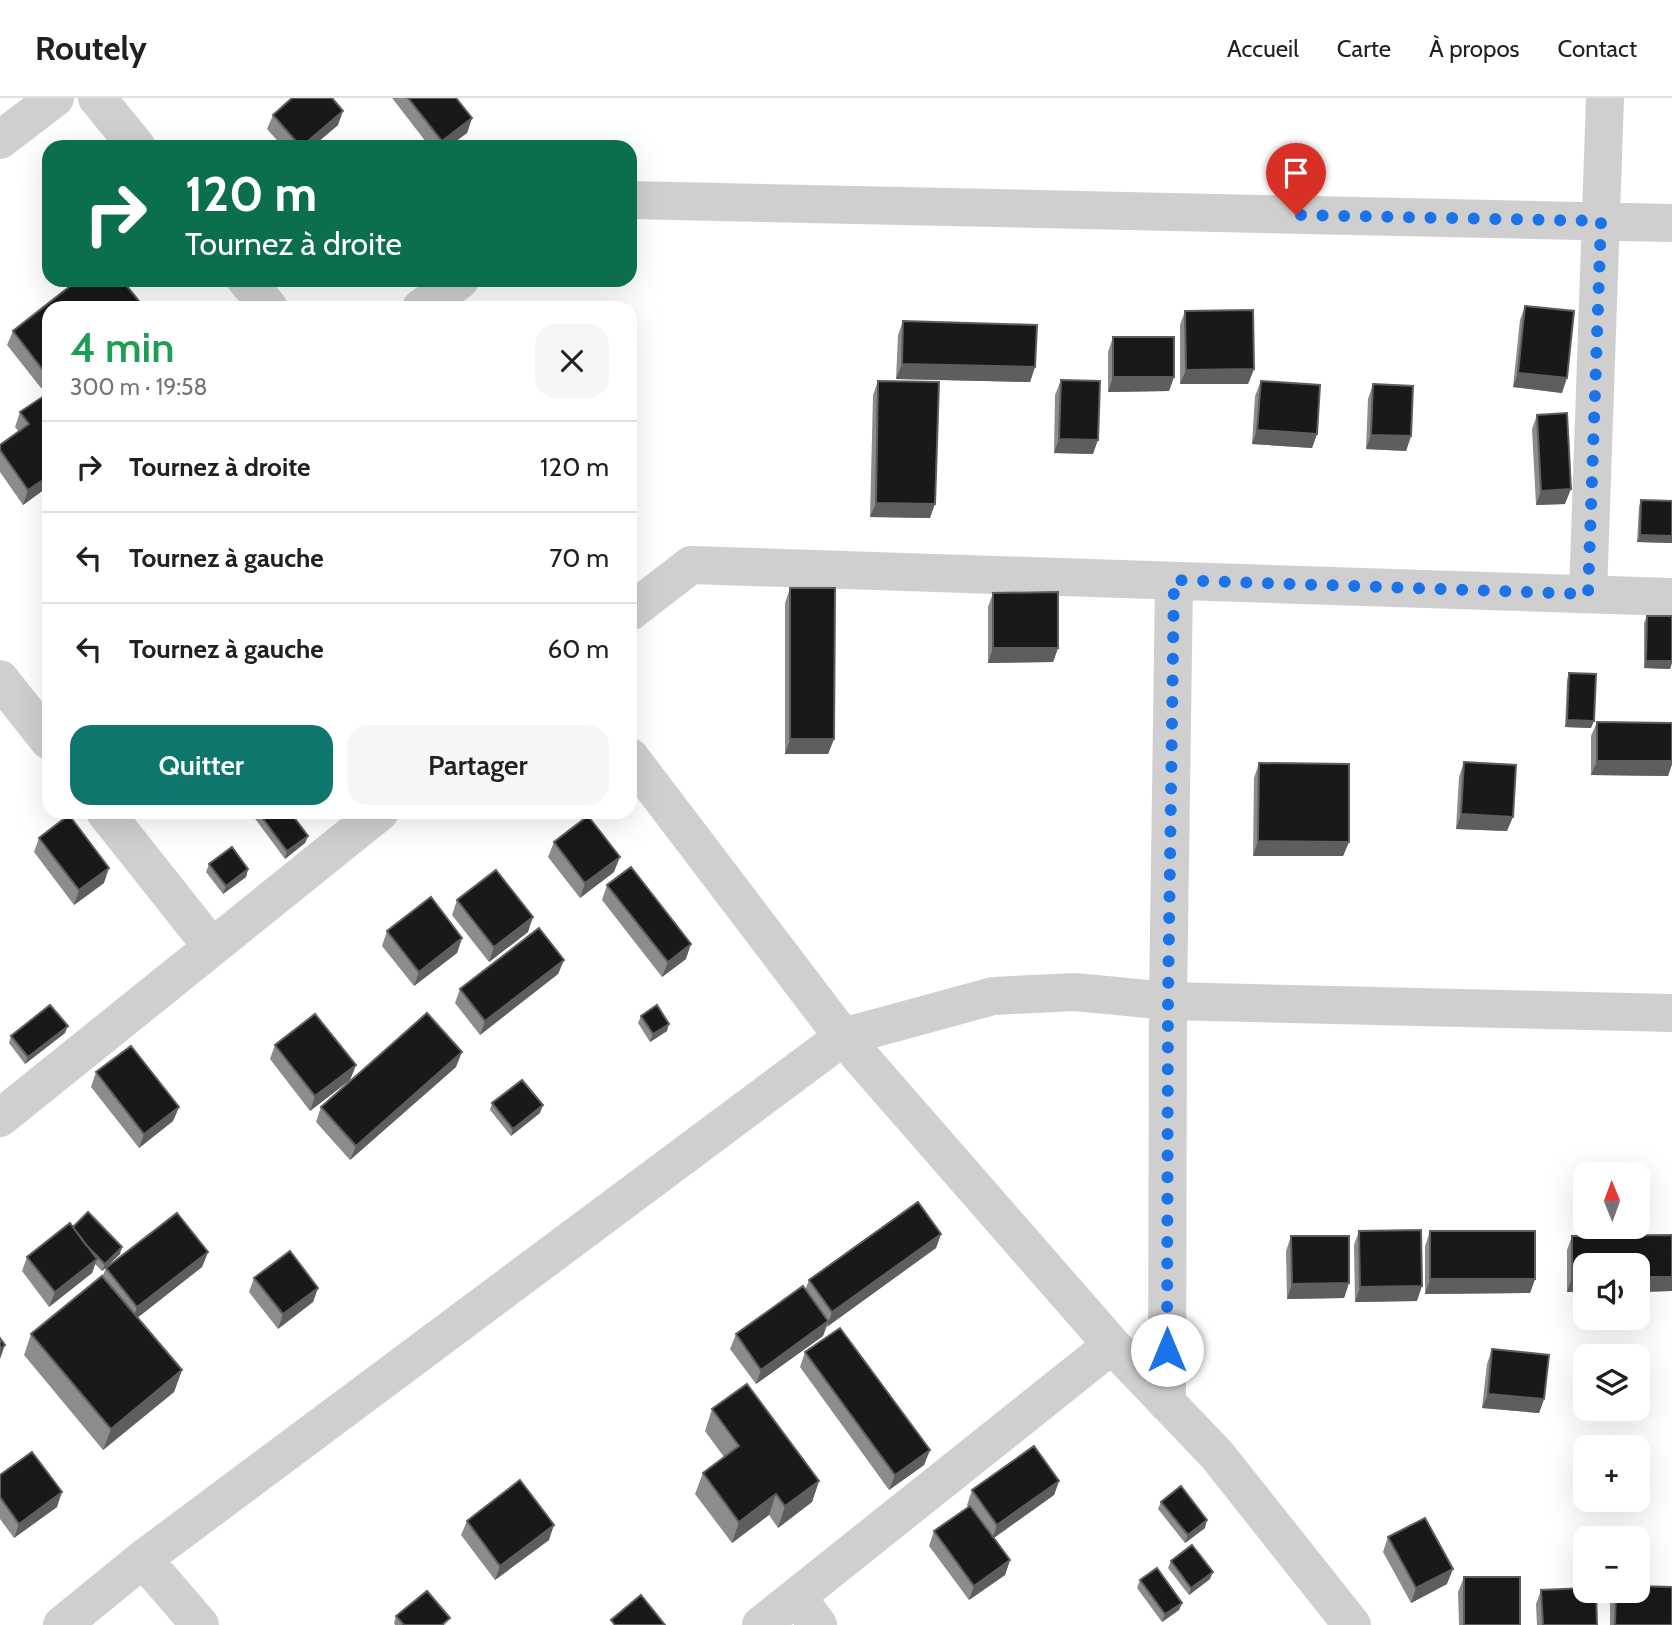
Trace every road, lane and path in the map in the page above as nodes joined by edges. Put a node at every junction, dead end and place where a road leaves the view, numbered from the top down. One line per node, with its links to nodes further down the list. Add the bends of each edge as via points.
1 (55, 98): 5 (street)
2 (97, 98): 4 (street)
3 (1605, 98): 7 (street)
4 (131, 140)
5 (0, 141)
6 (637, 200): 7 (street)
7 (1601, 221): 8 (street); 14 (street)
8 (1672, 223)
9 (252, 287): 11 (street)
10 (450, 287): 12 (street)
11 (263, 301)
12 (431, 301)
13 (1174, 580): 14 (street); 16 (street, via 691,565); 23 (street)
14 (1588, 594): 15 (street)
15 (1672, 597)
16 (637, 607)
17 (0, 679): 18 (street)
18 (42, 732)
19 (637, 766): 25 (street)
20 (111, 819): 22 (street)
21 (371, 819): 22 (street)
22 (212, 947): 26 (street)
23 (1168, 1001): 24 (street); 25 (street, via 1075,992 993,996); 28 (street)
24 (1672, 1013)
25 (843, 1037): 27 (street); 29 (street)
26 (0, 1118)
27 (1112, 1345): 28 (street); 30 (street)
28 (1167, 1403): 34 (street, via 1217,1455)
29 (143, 1559): 31 (street); 32 (street)
30 (807, 1611): 33 (street)
31 (62, 1625)
32 (200, 1625)
33 (761, 1625)
34 (1352, 1625)

